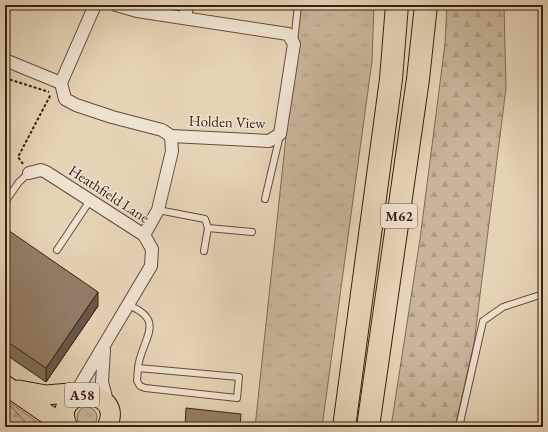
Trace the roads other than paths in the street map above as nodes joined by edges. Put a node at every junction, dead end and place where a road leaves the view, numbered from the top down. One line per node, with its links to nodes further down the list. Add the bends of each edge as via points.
1 (95, 5): 10 (street)
2 (116, 5): 7 (street, via 137,11)
3 (187, 5): 7 (street)
4 (298, 5): 8 (lane)
5 (396, 5): 31 (highway, M62, via 391,79)
6 (426, 5): 32 (highway, M62, via 418,78)
7 (185, 18): 8 (street)
8 (291, 39): 11 (street)
9 (5, 60): 10 (street)
10 (61, 83): 12 (street, via 65,99 76,105 162,130)
11 (280, 134): 12 (street, Holden View, via 269,141); 15 (lane)
12 (171, 136): 17 (street, via 172,151)
13 (29, 173): 14 (street, Heathfield Lane, via 41,170 46,172); 16 (lane)
14 (91, 199): 20 (street, Heathfield Lane); 21 (lane)
15 (265, 199)
16 (5, 202)
17 (158, 210): 18 (lane, via 205,219); 20 (street)
18 (208, 228): 19 (lane); 22 (lane)
19 (252, 232)
20 (144, 235): 24 (street, Heathfield Lane, via 152,249 151,266)
21 (57, 250)
22 (204, 250)
23 (543, 294): 33 (lane, via 503,307 483,321)
24 (128, 305): 25 (street, Heathfield Lane); 26 (lane, via 139,309 151,326 139,355)
25 (104, 347): 28 (street, Heathfield Lane, via 78,388); 29 (street, Heathfield Lane, via 102,382)
26 (138, 368): 26 (lane, via 239,378 237,398 145,388 137,381)
27 (7, 387): 28 (main road, A58, via 46,395 70,393); 30 (main road, A58)
28 (77, 397): 29 (main road, A58, via 92,395 99,398); 30 (main road, A58, via 67,408)
29 (110, 418)
30 (67, 427)
31 (344, 427)
32 (368, 427)
33 (459, 427)

